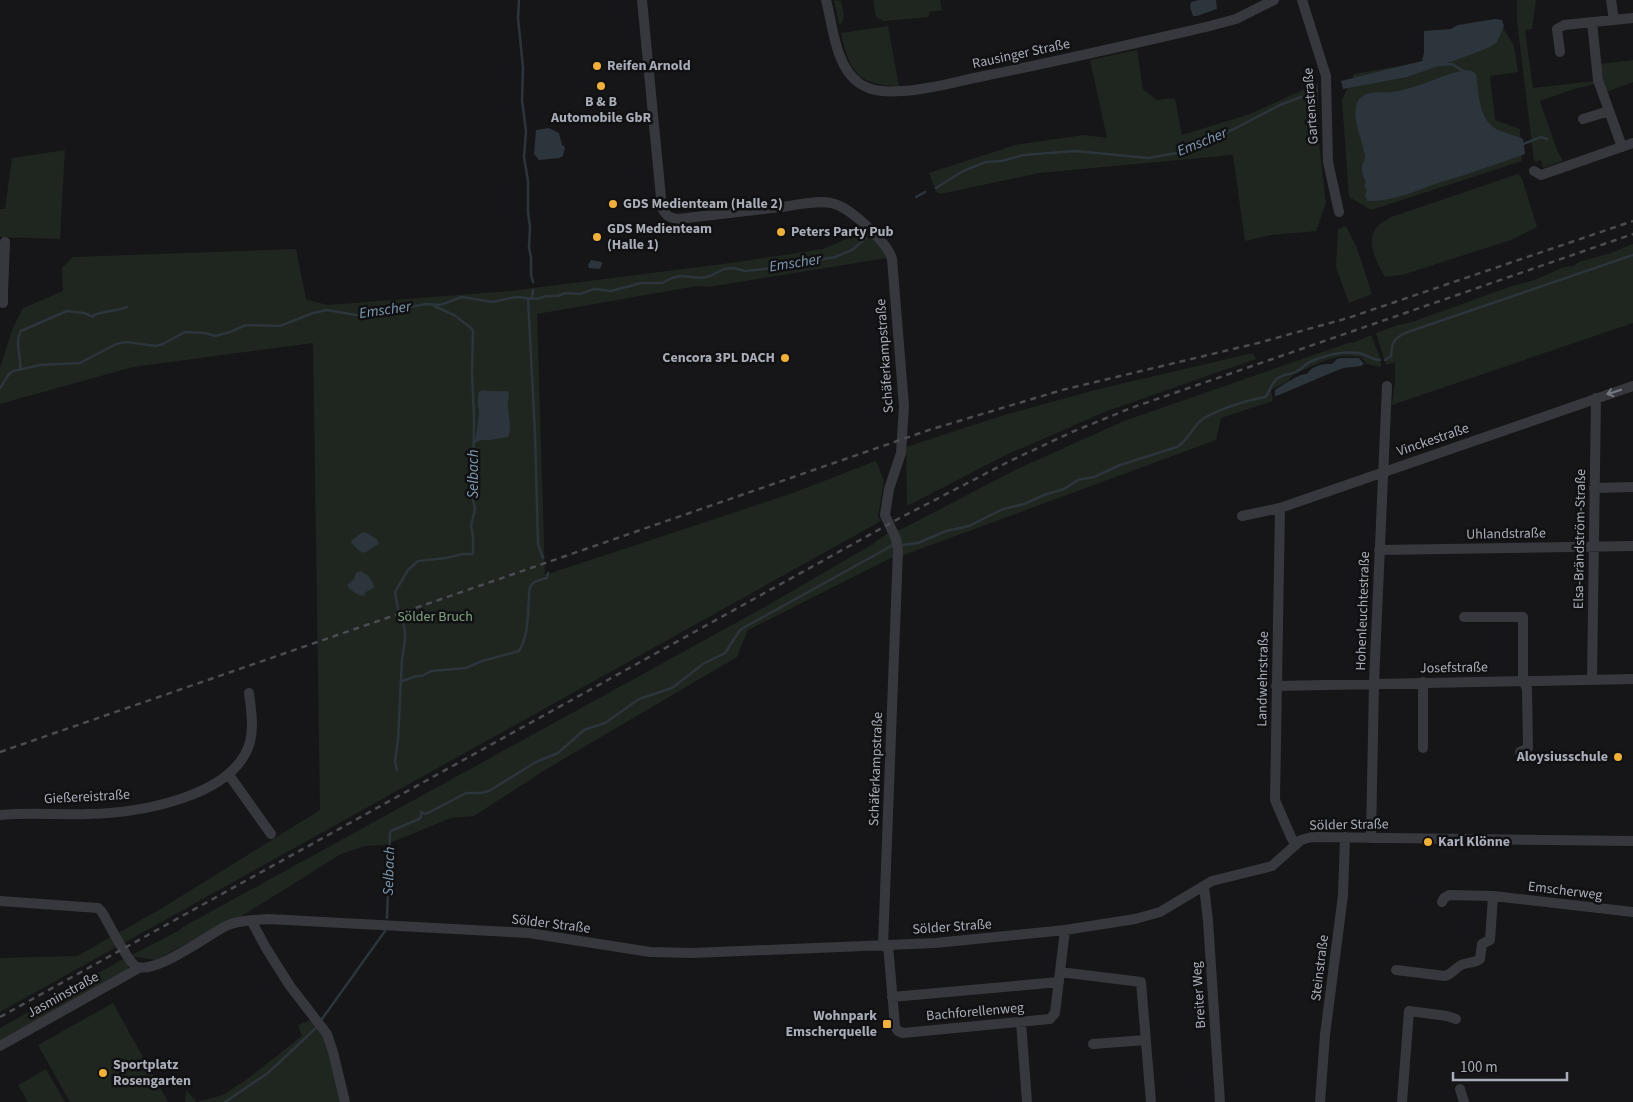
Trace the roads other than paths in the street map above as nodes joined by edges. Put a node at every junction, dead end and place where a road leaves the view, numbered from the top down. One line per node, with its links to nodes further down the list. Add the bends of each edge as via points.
1 (642, 0): 54 (street, Schäferkampstraße, via 665,214 678,219 832,203 845,209 878,237 892,259 904,406 901,453 889,489 885,515 898,550)
2 (826, 0): 3 (street, Rausinger Straße, via 843,64 849,75 870,88 891,92 994,74 1206,27 1236,19)
3 (1274, 0)
4 (1302, 0): 15 (street, Gartenstraße, via 1326,76 1328,162)
5 (1611, 0): 7 (street)
6 (1633, 18): 7 (street)
7 (1614, 20): 8 (street)
8 (1592, 22): 9 (street, via 1564,25 1557,29); 10 (street, via 1598,80)
9 (1560, 52)
10 (1608, 111): 11 (street); 13 (street)
11 (1584, 119)
12 (1633, 144): 13 (street)
13 (1622, 147): 14 (street, via 1541,175)
14 (1534, 171)
15 (1339, 212)
16 (5, 242): 17 (street)
17 (2, 292): 18 (street)
18 (3, 303)
19 (1387, 386): 22 (street, Hohenleuchtestraße)
20 (1633, 386): 21 (street, Vinckestraße, one-way to 21)
21 (1596, 398): 22 (street, Vinckestraße); 24 (street, Elsa-Brändström-Straße)
22 (1382, 472): 25 (street, Vinckestraße); 29 (street, Hohenleuchtestraße)
23 (1633, 487): 24 (street)
24 (1594, 488): 28 (street, Elsa-Brändström-Straße)
25 (1280, 508): 26 (street, Vinckestraße); 36 (street, Landwehrstraße)
26 (1242, 516)
27 (1633, 546): 28 (street, Uhlandstraße)
28 (1593, 547): 29 (street, Uhlandstraße); 33 (street, Elsa-Brändström-Straße)
29 (1379, 550): 35 (street, Hohenleuchtestraße)
30 (1464, 617): 32 (street, via 1523,617)
31 (1633, 679): 33 (street, Josefstraße)
32 (1523, 680): 33 (street, Josefstraße); 34 (street, Josefstraße); 39 (street, via 1527,689 1528,748)
33 (1592, 680)
34 (1423, 682): 35 (street, Josefstraße); 38 (street)
35 (1374, 683): 36 (street, Josefstraße); 44 (street, Hohenleuchtestraße)
36 (1276, 686): 46 (street, Landwehrstraße, via 1275,800)
37 (249, 693): 40 (street, Gießereistraße, via 250,740 244,758)
38 (1423, 748)
39 (1520, 752)
40 (229, 775): 41 (street, Gießereistraße, via 182,797 128,810); 42 (street)
41 (0, 815)
42 (271, 834)
43 (1345, 837): 44 (street, Sölder Straße); 46 (street, Sölder Straße, via 1312,837); 69 (street, Steinstraße, via 1343,895)
44 (1371, 838): 45 (street, Sölder Straße)
45 (1633, 841)
46 (1296, 845): 47 (street, Sölder Straße, via 1272,866 1221,878)
47 (1204, 886): 53 (street, Sölder Straße, via 1160,912); 68 (street, Breiter Weg)
48 (1493, 896): 50 (street, Emscherweg, via 1449,895); 51 (street, Emscherweg); 56 (street, via 1490,940 1482,944 1480,959 1462,964 1445,976)
49 (0, 901): 55 (street, via 98,908 131,962)
50 (1442, 902)
51 (1633, 912)
52 (251, 920): 54 (street, Sölder Straße, via 529,933 658,952); 55 (street, Jasminstraße, via 227,925 169,959); 65 (street, via 290,986 327,1034)
53 (1065, 930): 54 (street, Sölder Straße); 57 (street, Bachforellenweg)
54 (886, 946): 58 (street, Bachforellenweg)
55 (139, 968): 63 (street, Jasminstraße)
56 (1396, 970)
57 (1060, 977): 58 (street, Bachforellenweg); 60 (street, Bachforellenweg, via 1053,1017); 61 (street, via 1141,982)
58 (892, 998): 60 (street, Bachforellenweg, via 895,1026 903,1033)
59 (1456, 1019): 70 (street, via 1409,1011)
60 (1021, 1022): 66 (street)
61 (1146, 1040): 62 (street); 67 (street)
62 (1093, 1044)
63 (0, 1046)
64 (1460, 1090): 71 (street)
65 (345, 1102)
66 (1027, 1102)
67 (1151, 1102)
68 (1220, 1102)
69 (1320, 1102)
70 (1402, 1102)
71 (1464, 1102)

